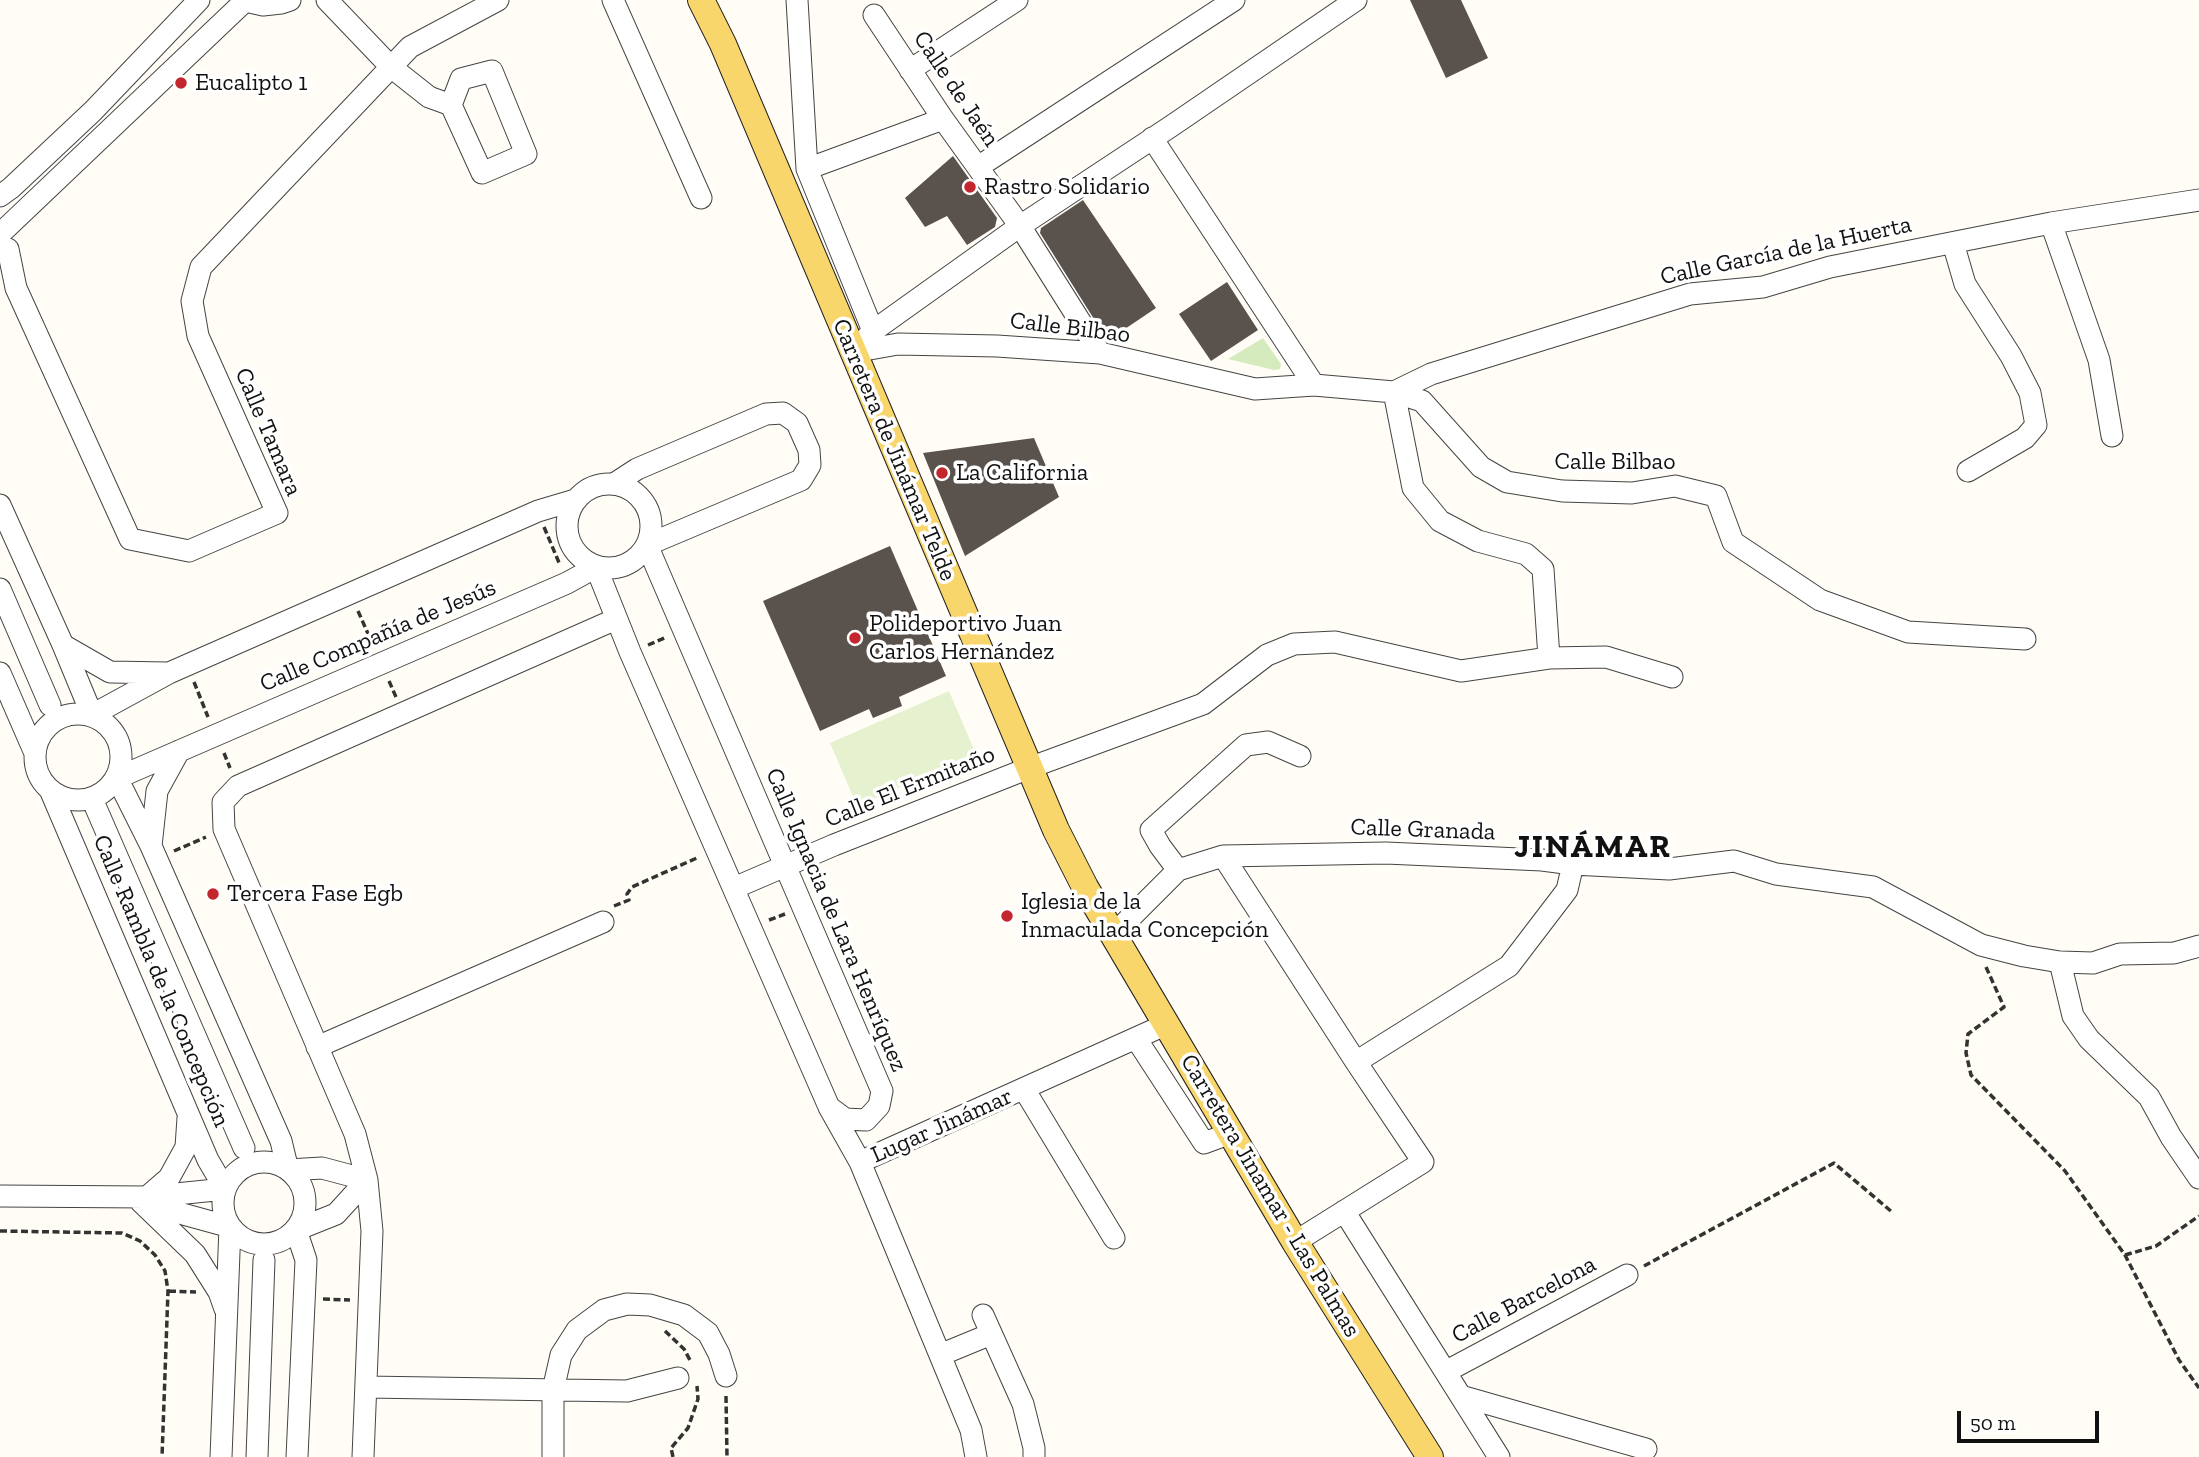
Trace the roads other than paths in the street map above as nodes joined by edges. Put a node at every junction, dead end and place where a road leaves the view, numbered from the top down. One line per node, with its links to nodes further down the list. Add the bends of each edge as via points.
1 (199, 0): 20 (street, via 93,111)
2 (290, 0): 11 (street, via 262,5)
3 (327, 0): 13 (street)
4 (498, 0): 13 (street, Calle Tamara, via 410,47)
5 (613, 0): 21 (street)
6 (701, 0): 28 (main road, Carretera de Jinámar Telde)
7 (797, 0): 19 (street)
8 (1017, 0): 14 (street)
9 (1234, 0): 18 (street)
10 (1356, 0): 17 (street)
11 (242, 1): 25 (street)
12 (874, 15): 14 (street, Calle de Jaén)
13 (391, 67): 15 (street, via 429,97); 25 (street, Calle Tamara, via 201,267 195,289 192,301 198,336 277,513 189,551 130,539 16,288)
14 (910, 70): 16 (street, Calle de Jaén)
15 (451, 105): 15 (street, via 482,173 526,154 492,71 461,79)
16 (943, 119): 18 (street, Calle de Jaén); 19 (street)
17 (1152, 138): 24 (street); 30 (street)
18 (978, 167): 24 (street, Calle de Jaén)
19 (807, 169): 27 (street)
20 (0, 196)
21 (701, 198)
22 (2199, 200): 23 (street, Calle García de la Huerta)
23 (2050, 223): 26 (street, Calle García de la Huerta); 32 (street, via 2099,360)
24 (1020, 226): 27 (street); 29 (street, Calle de Jaén)
25 (5, 243)
26 (1952, 243): 31 (street, Calle García de la Huerta, via 1830,267 1763,287 1690,294 1431,374); 33 (street, via 1965,284 2030,393 2036,425 2025,438)
27 (873, 331): 28 (street)
28 (853, 352): 29 (street, Calle Bilbao, via 898,344); 52 (main road, Carretera de Jinámar Telde)
29 (1100, 353): 30 (street, Calle Bilbao, via 1255,389)
30 (1314, 385): 31 (street, Calle Bilbao)
31 (1394, 392): 41 (street, Calle Bilbao, via 1422,401 1481,467 1507,482 1562,491 1632,494 1675,486 1716,496 1732,542 1820,600 1908,632); 43 (street, via 1413,488 1440,521 1478,541 1526,554 1544,569)
32 (2112, 436)
33 (1968, 471)
34 (614, 484): 35 (street, via 586,490); 37 (street, via 633,491 647,506 652,525); 37 (street, via 637,469 766,414 783,413 797,423 809,450 810,465 801,481)
35 (575, 500): 38 (street, via 567,519 568,539 579,556); 45 (street, Calle Compañía de Jesús, via 538,511)
36 (0, 505): 42 (street)
37 (647, 545): 38 (street, via 634,560 616,568); 59 (street, Calle Ignacia de Lara Henríquez)
38 (596, 567): 40 (street); 50 (street, Calle Compañía de Jesús)
39 (0, 589): 47 (street)
40 (616, 619): 61 (street); 68 (street, via 238,786 223,802 223,829)
41 (2025, 639)
42 (63, 645): 45 (street, Calle Compañía de Jesús, via 110,672); 48 (street)
43 (1549, 658): 46 (street, Calle El Ermitaño, via 1606,657); 52 (street, Calle El Ermitaño, via 1461,671 1335,642 1294,644 1267,655 1203,704)
44 (0, 673): 49 (street)
45 (169, 673): 48 (street, Calle Compañía de Jesús)
46 (1672, 677)
47 (50, 705)
48 (92, 715): 49 (street, via 61,716 48,724); 53 (street, via 108,725 119,740 122,759)
49 (34, 751): 54 (street, via 35,767)
50 (179, 751): 53 (street, Calle Compañía de Jesús); 56 (street, via 157,791)
51 (1300, 756): 60 (street, via 1268,742 1247,745 1151,830)
52 (1029, 768): 59 (street, Calle El Ermitaño); 63 (main road, Carretera de Jinámar Telde, via 1085,887)
53 (117, 778): 54 (street, via 105,792 88,800 69,800); 56 (street, Calle Rambla de la Concepción)
54 (51, 792): 72 (street, Calle Rambla de la Concepción)
55 (96, 808): 76 (street)
56 (151, 846): 79 (street, Calle Rambla de la Concepción, via 281,1141)
57 (1223, 856): 58 (street, Calle Granada, via 1386,853); 60 (street, Calle Granada); 69 (street)
58 (1573, 864): 65 (street, Calle Granada, via 1669,869 1734,861 1776,874 1873,887 1981,945); 69 (street, via 1567,890 1509,967)
59 (785, 866): 61 (street, Calle El Ermitaño); 73 (street, Calle Ignacia de Lara Henríquez, via 882,1091 880,1106)
60 (1178, 870): 63 (street, Calle Granada)
61 (734, 888): 71 (street)
62 (603, 922): 68 (street)
63 (1114, 934): 66 (main road, Carretera Jinamar - Las Palmas)
64 (2199, 946): 65 (street, Calle Granada, via 2174,953 2120,954 2093,963)
65 (2060, 962): 80 (street, via 2073,1016 2089,1039 2149,1097)
66 (1167, 1024): 67 (street, Lugar Jinámar); 74 (main road, Carretera Jinamar - Las Palmas)
67 (1137, 1040): 70 (street, Lugar Jinámar); 74 (street, via 1205,1143)
68 (317, 1047): 75 (street)
69 (1356, 1062): 85 (street, via 1423,1162)
70 (1024, 1088): 77 (street, Lugar Jinámar); 90 (street, Lugar Jinámar)
71 (829, 1107): 73 (street, via 845,1119); 77 (street)
72 (188, 1113): 82 (street, Calle Rambla de la Concepción); 84 (street, via 186,1147 169,1178)
73 (866, 1120): 77 (street)
74 (1231, 1133): 91 (main road, Carretera Jinamar - Las Palmas)
75 (355, 1134): 78 (street, via 335,1163); 81 (street)
76 (244, 1148)
77 (860, 1163): 95 (street)
78 (322, 1168): 79 (street); 81 (street)
79 (288, 1170): 82 (street, via 260,1162 233,1176); 88 (street, via 304,1192 303,1218)
80 (2199, 1178)
81 (368, 1180): 86 (street); 89 (street)
82 (225, 1189): 84 (street); 87 (street, via 224,1215)
83 (0, 1196): 84 (street)
84 (144, 1200): 87 (street); 94 (street, via 195,1254 219,1292)
85 (1345, 1211): 91 (street); 96 (street, Calle Barcelona)
86 (336, 1214): 88 (street); 89 (street)
87 (230, 1227): 88 (street, via 254,1244 284,1240); 94 (street)
88 (296, 1230): 106 (street, via 306,1260)
89 (372, 1231): 99 (street)
90 (1114, 1238)
91 (1295, 1242): 103 (main road, Carretera Jinamar - Las Palmas)
92 (264, 1260): 105 (street)
93 (1626, 1275): 96 (street, Calle Barcelona)
94 (227, 1317): 104 (street)
95 (940, 1355): 109 (street, via 971,1430); 110 (street, via 987,1325 1023,1404)
96 (1447, 1371): 101 (street, Calle Barcelona)
97 (726, 1377): 100 (street, via 708,1334 684,1315 627,1304 604,1310 577,1330 561,1355)
98 (678, 1378): 100 (street, via 627,1391)
99 (366, 1387): 100 (street); 107 (street)
100 (553, 1390): 108 (street)
101 (1461, 1396): 102 (street); 111 (street, Calle Barcelona)
102 (1646, 1449)
103 (1428, 1454)
104 (221, 1457)
105 (257, 1457)
106 (297, 1457)
107 (363, 1457)
108 (553, 1457)
109 (976, 1457)
110 (1034, 1457)
111 (1499, 1457)

